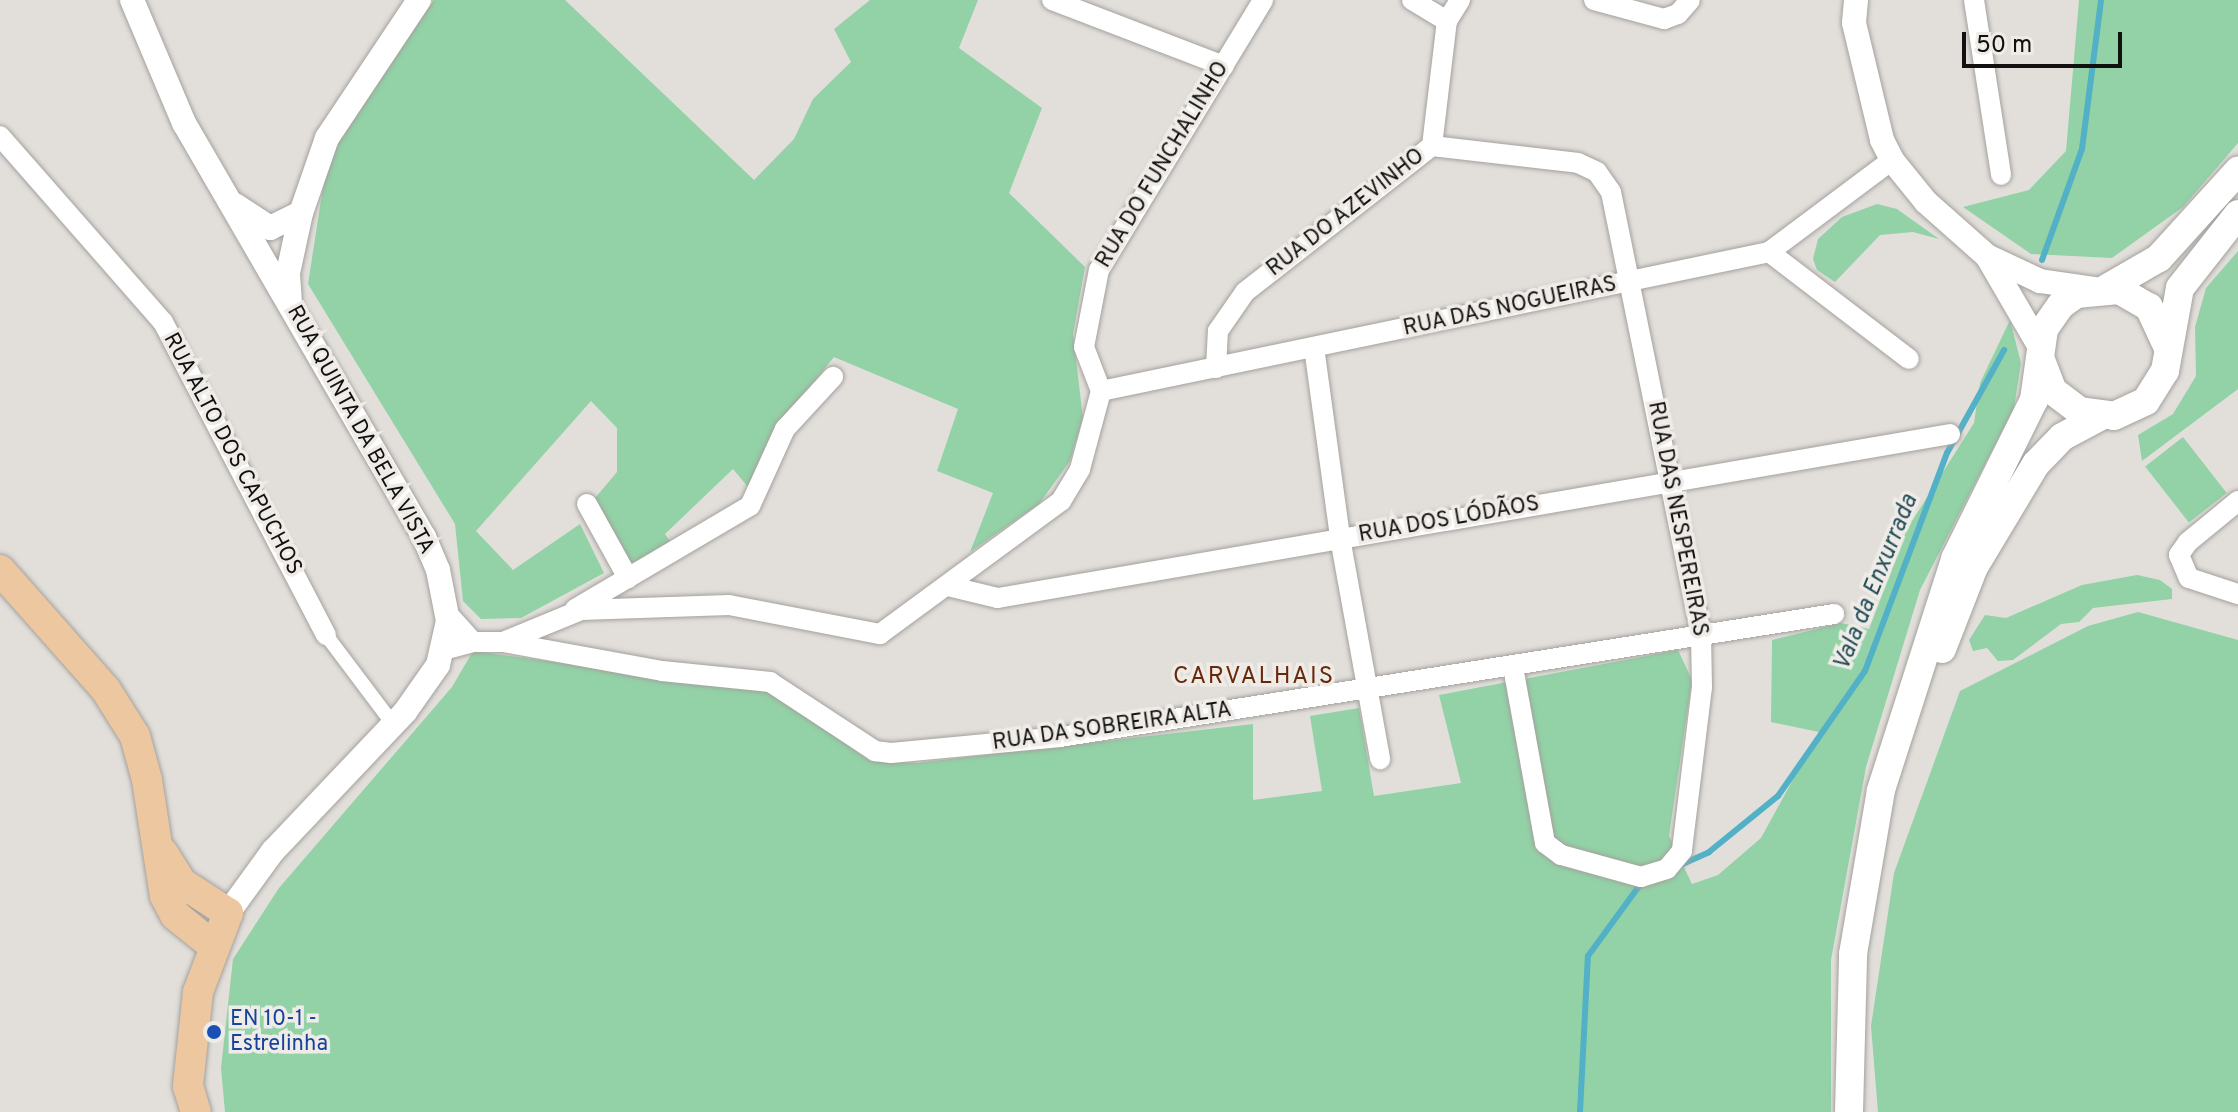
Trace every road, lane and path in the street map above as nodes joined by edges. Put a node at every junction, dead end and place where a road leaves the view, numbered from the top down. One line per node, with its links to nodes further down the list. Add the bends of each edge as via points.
1 (132, 0): 18 (street, RUA QUINTA DA BELA VISTA, via 158,69)
2 (419, 0): 19 (street, via 334,120)
3 (1052, 0): 12 (street)
4 (1263, 0): 12 (street, RUA DO FUNCHALINHO)
5 (1412, 0): 11 (street)
6 (1460, 0): 11 (street, RUA DO AZEVINHO)
7 (1594, 0): 8 (street, via 1664,19 1678,14)
8 (1690, 0)
9 (1856, 0): 15 (street, via 1854,23 1882,140)
10 (1974, 0): 17 (street)
11 (1447, 21): 14 (street, RUA DO AZEVINHO)
12 (1224, 66): 35 (street, RUA DO FUNCHALINHO, via 1095,279 1084,347)
13 (0, 136): 49 (street, RUA ALTO DOS CAPUCHOS, via 163,322)
14 (1432, 146): 26 (street, RUA DAS NESPEREIRAS, via 1578,163 1597,172 1611,192); 33 (street, RUA DO AZEVINHO, via 1245,292 1218,331)
15 (1892, 160): 22 (street, RUA DAS NOGUEIRAS); 25 (street, via 1926,202)
16 (2238, 171): 27 (main road, via 2159,258)
17 (2001, 175)
18 (229, 201): 21 (street); 23 (street, RUA QUINTA DA BELA VISTA)
19 (301, 213): 21 (street); 24 (street)
20 (2238, 214): 30 (main road, via 2180,288)
21 (270, 228): 23 (street)
22 (1769, 252): 26 (street, RUA DAS NOGUEIRAS); 32 (street)
23 (259, 254): 24 (street, via 270,260); 28 (street, RUA QUINTA DA BELA VISTA)
24 (292, 255): 28 (street, via 287,289)
25 (1987, 256): 27 (street, via 2040,281); 31 (street)
26 (1632, 281): 29 (street, RUA DAS NOGUEIRAS); 38 (street, RUA DAS NESPEREIRAS)
27 (2101, 289): 30 (main road, via 2130,294 2149,307); 31 (main road, via 2061,305 2044,329)
28 (291, 308): 46 (street, RUA QUINTA DA BELA VISTA, via 424,537)
29 (1314, 347): 33 (street, RUA DAS NOGUEIRAS); 41 (street)
30 (2168, 348): 36 (main road, via 2161,383 2146,401 2125,413)
31 (2040, 353): 36 (main road, via 2060,399); 64 (main road, via 2029,414 1955,559 1881,790 1853,954)
32 (1909, 359)
33 (1216, 368): 35 (street, RUA DAS NOGUEIRAS)
34 (833, 377): 43 (street, via 785,429 750,506)
35 (1101, 391): 44 (street, via 1080,469 1061,501)
36 (2101, 416): 65 (main road, via 2062,437 2036,464 1974,567 1944,645 1910,744 1877,886 1862,1012)
37 (1950, 434): 38 (street, RUA DOS LÓDÃOS)
38 (1670, 481): 41 (street, RUA DOS LÓDÃOS); 50 (street, RUA DAS NESPEREIRAS)
39 (2238, 501): 45 (street, via 2188,542 2179,564 2189,578)
40 (587, 504): 43 (street)
41 (1340, 538): 44 (street, RUA DOS LÓDÃOS, via 998,598); 55 (street)
42 (0, 570): 58 (main road, via 106,690 135,736)
43 (628, 578): 47 (street)
44 (948, 586): 47 (street, via 880,634 729,605)
45 (2238, 594)
46 (447, 613): 51 (street); 53 (street, RUA QUINTA DA BELA VISTA)
47 (568, 613): 52 (street)
48 (1834, 614): 50 (street, RUA DA SOBREIRA ALTA)
49 (326, 635): 56 (street)
50 (1701, 635): 54 (street, RUA DA SOBREIRA ALTA); 54 (street, RUA DAS NESPEREIRAS, via 1702,687 1682,851 1667,869 1649,877 1561,855 1541,837)
51 (473, 642): 52 (street); 53 (street)
52 (503, 642): 55 (street, RUA DA SOBREIRA ALTA, via 662,671 770,682 875,751 891,753 1060,737)
53 (443, 650): 56 (street, RUA QUINTA DA BELA VISTA)
54 (1513, 667): 55 (street, RUA DA SOBREIRA ALTA)
55 (1368, 691): 57 (street)
56 (393, 724): 59 (street, RUA QUINTA DA BELA VISTA, via 273,851)
57 (1380, 759)
58 (158, 844): 59 (main road, via 182,883); 60 (main road, via 165,896 175,915)
59 (228, 913): 60 (main road)
60 (212, 945): 61 (main road, via 198,992)
61 (194, 1044): 62 (main road, via 188,1086); 63 (main road, via 204,1083)
62 (196, 1112)
63 (204, 1112)
64 (1849, 1112)
65 (1861, 1112)

